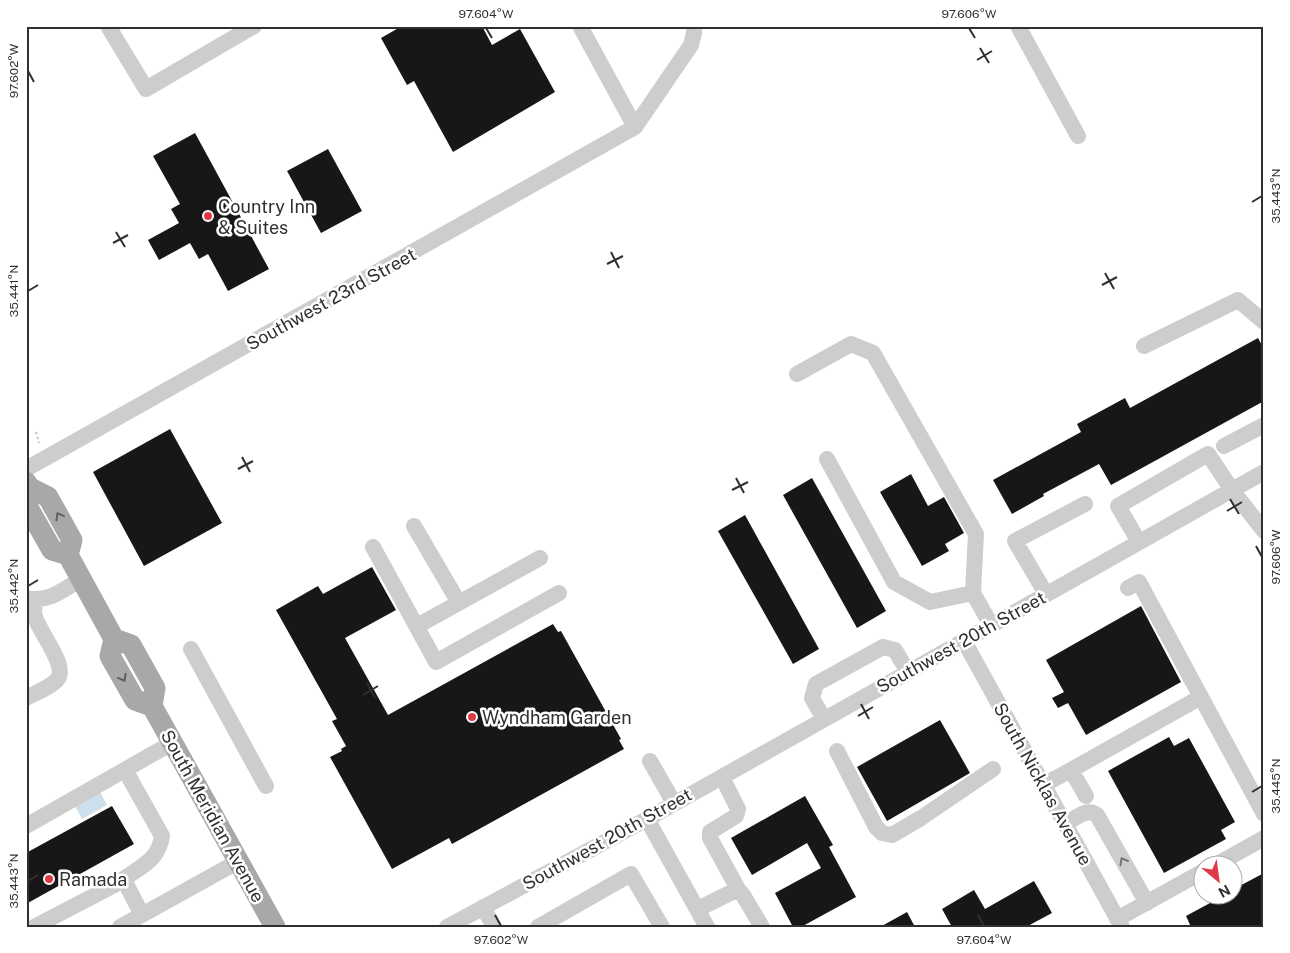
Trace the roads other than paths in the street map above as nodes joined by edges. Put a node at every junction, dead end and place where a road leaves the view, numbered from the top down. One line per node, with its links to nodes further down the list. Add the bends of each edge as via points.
1 (108, 26): 2 (street, via 146,89)
2 (254, 26)
3 (580, 26): 6 (street)
4 (694, 26): 6 (street, via 691,44)
5 (1018, 26): 7 (street)
6 (634, 127): 15 (street, Southwest 23rd Street)
7 (1078, 136)
8 (1264, 322): 9 (street, via 1238,300)
9 (1144, 346)
10 (797, 374): 26 (street, via 851,344 873,354 976,534)
11 (1264, 425): 12 (street)
12 (1224, 446)
13 (827, 459): 26 (street, via 894,582 930,602)
14 (1264, 472): 16 (street, Southwest 20th Street)
15 (27, 480): 23 (main road, South Meridian Avenue, via 48,497 72,540 68,555)
16 (1232, 490): 19 (street); 20 (street, Southwest 20th Street); 20 (street, via 1208,454 1118,506)
17 (1085, 504): 27 (street, via 1015,541)
18 (414, 526): 29 (street)
19 (1262, 527)
20 (1139, 542): 27 (street, Southwest 20th Street)
21 (373, 548): 31 (street)
22 (540, 558): 29 (street)
23 (81, 579): 28 (street, via 50,597); 38 (main road, South Meridian Avenue, via 114,639 131,645 155,688 152,706)
24 (1128, 588): 35 (street, via 1139,582)
25 (559, 593): 31 (street, via 436,662)
26 (973, 593): 30 (street)
27 (1046, 594): 30 (street, Southwest 20th Street)
28 (31, 599): 36 (street, via 60,671 58,679 48,687)
29 (459, 603): 31 (street)
30 (991, 625): 32 (street, Southwest 20th Street)
31 (417, 626)
32 (964, 641): 34 (street, Southwest 20th Street); 45 (street, South Nicklas Avenue)
33 (191, 649): 46 (street)
34 (908, 672): 37 (street, Southwest 20th Street); 37 (street, via 895,650 883,647 816,684 812,698)
35 (1201, 697): 43 (street); 49 (street)
36 (26, 698)
37 (824, 719): 44 (street, Southwest 20th Street)
38 (172, 743): 41 (street); 55 (main road, South Meridian Avenue)
39 (836, 751): 42 (street, via 876,827 882,833 892,835)
40 (650, 761): 48 (street)
41 (124, 770): 52 (street); 57 (street, via 162,836 161,846 151,861)
42 (992, 770)
43 (1071, 770): 45 (street); 47 (street)
44 (722, 776): 48 (street, Southwest 20th Street); 58 (street, via 738,812 710,832 710,838)
45 (1043, 785): 51 (street, South Nicklas Avenue)
46 (266, 786)
47 (1086, 796)
48 (674, 803): 50 (street, Southwest 20th Street)
49 (1264, 814)
50 (647, 819): 60 (street, Southwest 20th Street); 61 (street)
51 (1065, 824): 59 (street, one-way to 51, via 1097,815 1086,812); 63 (street, South Nicklas Avenue)
52 (26, 826)
53 (1264, 838): 54 (street)
54 (1232, 856)
55 (239, 861): 62 (street); 66 (main road, South Meridian Avenue)
56 (1192, 878): 59 (street)
57 (124, 880): 62 (street); 64 (street)
58 (738, 889): 61 (street); 72 (street)
59 (1147, 903): 63 (street)
60 (483, 907): 67 (street, Southwest 20th Street); 68 (street)
61 (698, 909): 71 (street)
62 (142, 915): 65 (street)
63 (1120, 923)
64 (34, 927)
65 (120, 927)
66 (275, 927)
67 (447, 927)
68 (494, 927)
69 (538, 927): 70 (street, via 631,874)
70 (662, 927)
71 (707, 927)
72 (762, 927)

